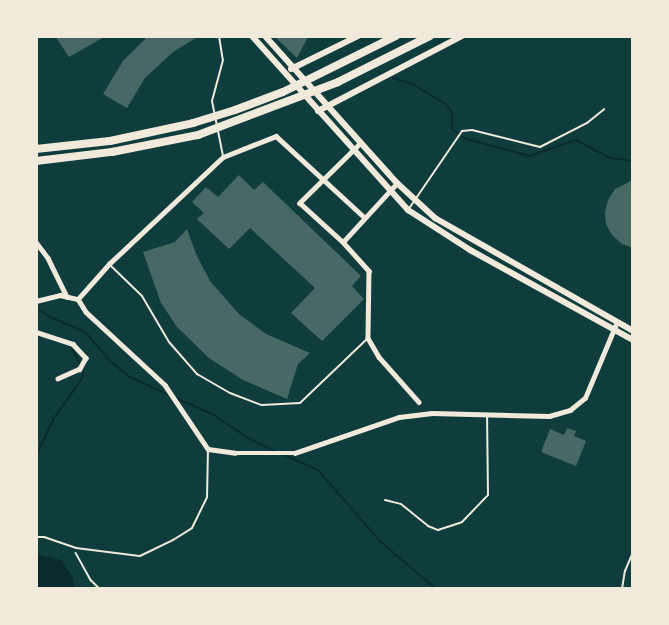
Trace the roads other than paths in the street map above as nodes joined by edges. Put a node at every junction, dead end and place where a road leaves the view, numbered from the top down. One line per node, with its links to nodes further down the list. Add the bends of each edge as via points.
1 (219, 36): 16 (lane, via 223,60 212,101)
2 (252, 36): 9 (street)
3 (265, 36): 8 (street)
4 (358, 36): 8 (street)
5 (396, 36): 14 (highway, via 283,92 194,123 110,141)
6 (430, 36): 17 (highway, via 338,82 198,135 112,152)
7 (462, 36): 10 (street)
8 (294, 68): 9 (street); 10 (street)
9 (286, 72): 12 (street)
10 (327, 105): 12 (street); 13 (street)
11 (604, 109): 21 (lane, via 587,123 540,147 472,130 462,132)
12 (318, 111): 15 (street)
13 (361, 144): 15 (street); 19 (street)
14 (36, 149)
15 (355, 150): 18 (street); 20 (street)
16 (223, 157): 18 (street, via 276,136); 26 (street)
17 (36, 161)
18 (324, 180): 23 (street); 25 (street, via 300,203)
19 (397, 183): 20 (street); 21 (street)
20 (390, 190): 22 (street); 23 (street)
21 (416, 202): 22 (lane); 32 (street, via 476,243)
22 (408, 210): 33 (street, via 470,250)
23 (364, 217): 25 (street)
24 (36, 242): 29 (street)
25 (343, 242): 36 (street, via 369,271)
26 (109, 264): 28 (lane); 30 (street)
27 (135, 282): 28 (lane)
28 (132, 286): 36 (lane, via 169,342 197,374 262,405 300,403)
29 (68, 297): 30 (street); 31 (street, via 60,295)
30 (78, 299): 41 (street, via 165,385)
31 (36, 302)
32 (617, 322): 33 (street); 34 (street)
33 (612, 329): 37 (street); 40 (street, via 585,398 570,410 549,416)
34 (633, 331)
35 (36, 332): 38 (street, via 73,344 86,358 80,369)
36 (368, 338): 39 (street, via 379,357)
37 (633, 340)
38 (58, 379)
39 (420, 402)
40 (487, 414): 41 (street, via 399,417 295,453); 42 (lane, via 488,495 462,522 438,530 401,504)
41 (208, 449): 43 (lane, via 207,497 192,528 173,540 140,556 76,548)
42 (385, 500)
43 (36, 537)
44 (633, 552): 45 (lane)
45 (622, 589)

